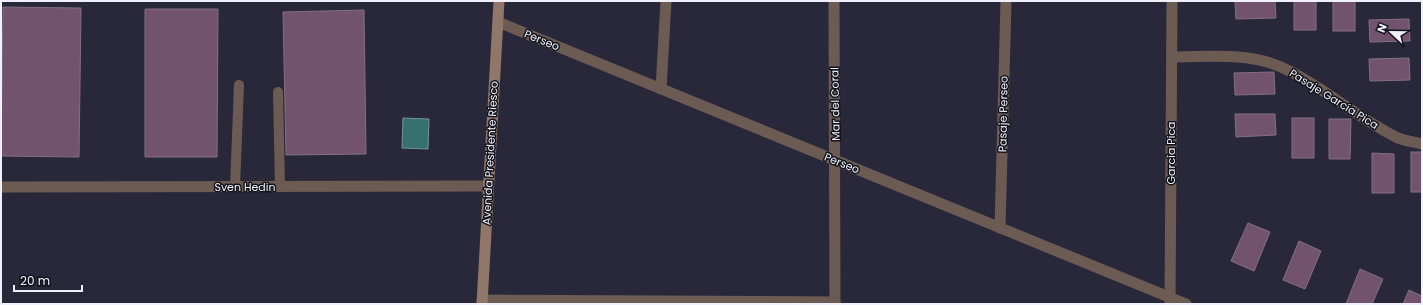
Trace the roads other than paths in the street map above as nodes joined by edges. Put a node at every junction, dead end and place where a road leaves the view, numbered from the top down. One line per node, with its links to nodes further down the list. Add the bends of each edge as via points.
1 (499, 1): 6 (main road, Avenida Presidente Riesco)
2 (666, 1): 9 (street)
3 (834, 1): 12 (street, Mar del Coral)
4 (1006, 1): 17 (street, Pasaje Perseo)
5 (1172, 1): 7 (street, García Pica)
6 (498, 22): 9 (street, Perseo); 13 (main road, Avenida Presidente Riesco)
7 (1172, 57): 11 (street, Pasaje García Pica, via 1249,58 1280,67 1306,80 1372,124 1400,138); 18 (street, García Pica)
8 (239, 85): 15 (lane)
9 (661, 89): 12 (street, Perseo)
10 (278, 92): 16 (lane)
11 (1422, 144)
12 (836, 160): 17 (street, Perseo); 20 (street, Mar del Coral)
13 (488, 186): 16 (street, Sven Hedin); 19 (main road, Avenida Presidente Riesco)
14 (1, 187): 15 (street, Sven Hedin)
15 (235, 187): 16 (street, Sven Hedin)
16 (280, 187)
17 (1000, 228): 18 (street, Perseo)
18 (1170, 301): 21 (street, Perseo)
19 (482, 302): 20 (street)
20 (835, 303)
21 (1186, 304)

